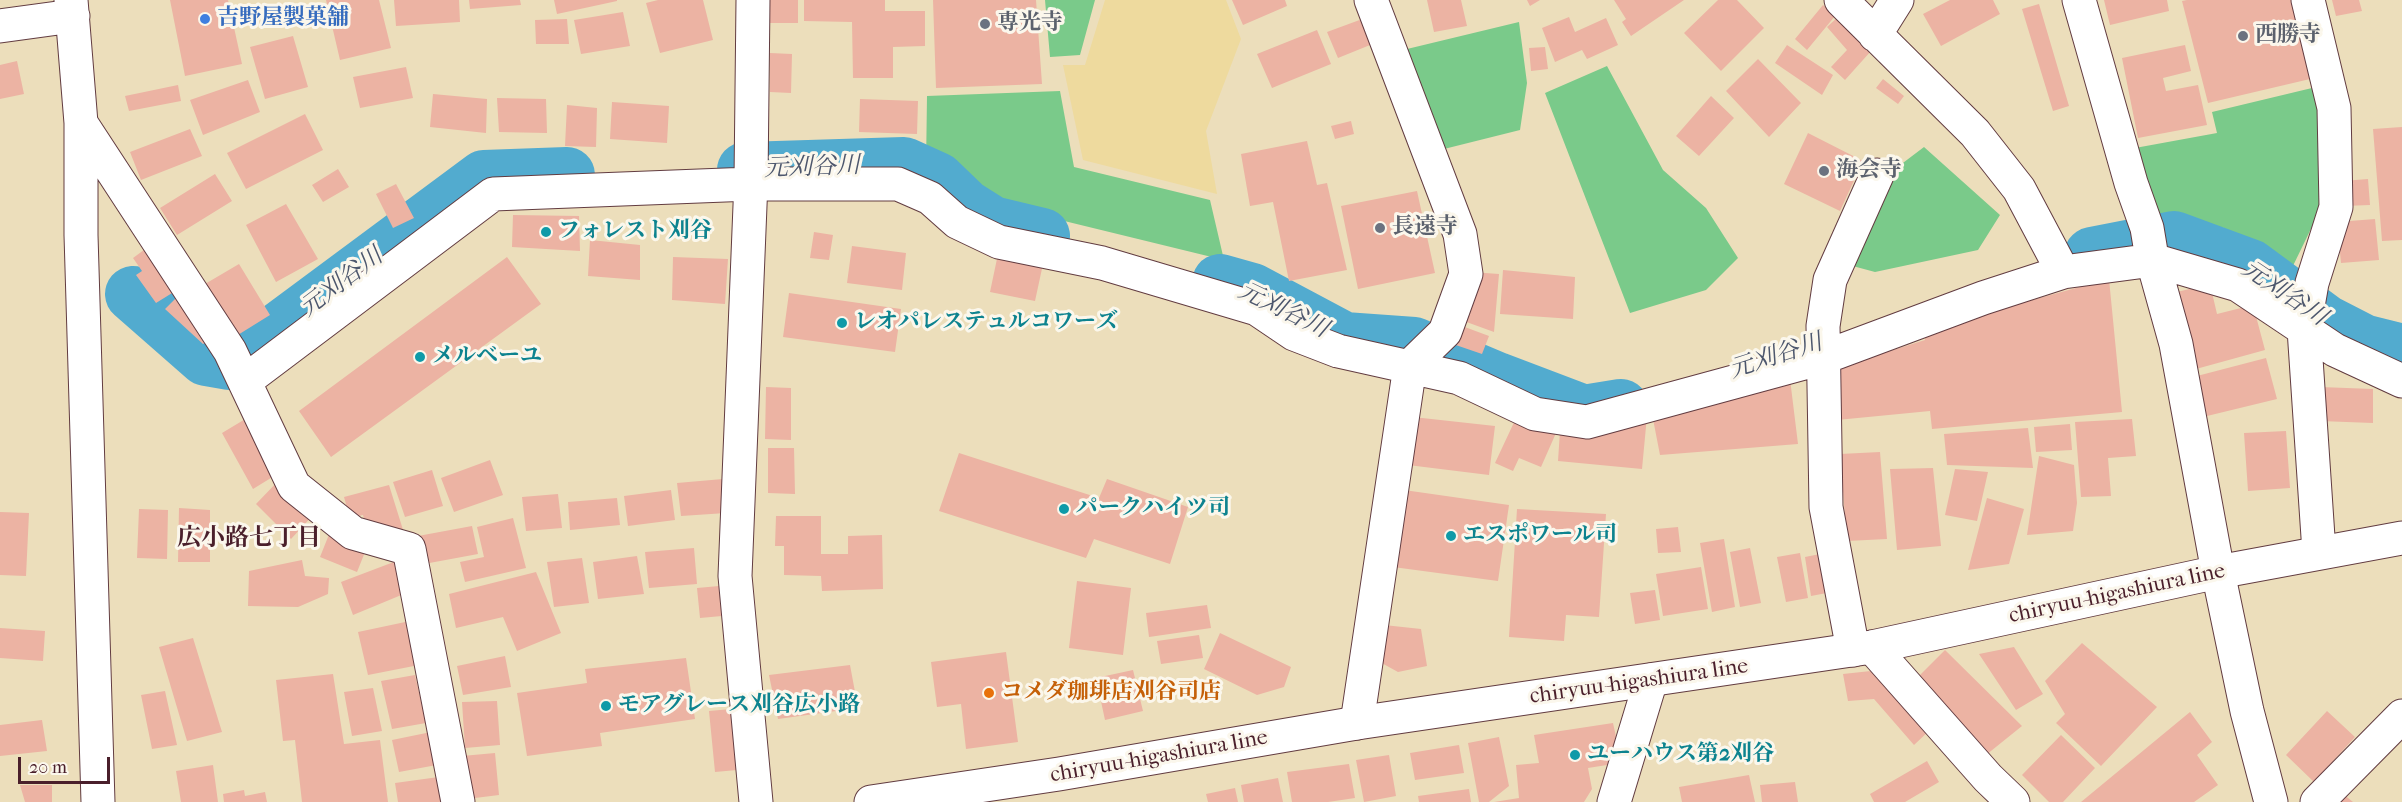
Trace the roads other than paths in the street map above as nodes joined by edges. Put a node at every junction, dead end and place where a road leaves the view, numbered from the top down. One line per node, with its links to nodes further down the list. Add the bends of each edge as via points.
1 (753, 0): 11 (street)
2 (1371, 0): 17 (street, via 1461,234 1466,274 1445,332)
3 (1840, 0): 9 (street)
4 (1897, 0): 9 (street)
5 (2079, 0): 13 (street)
6 (2308, 0): 15 (street, via 2334,108 2336,207 2313,283)
7 (72, 8): 8 (street); 10 (street)
8 (0, 26)
9 (1875, 35): 14 (street, via 1975,133 2019,189)
10 (81, 123): 18 (street); 27 (street)
11 (752, 172): 17 (street, via 898,184 930,198 957,222 999,242 1102,263 1257,309 1294,334 1338,351); 18 (street, via 493,194); 29 (street, via 735,576)
12 (1877, 175): 16 (street, via 1830,280)
13 (2150, 248): 14 (street); 15 (street, via 2238,285); 22 (street, via 2176,344)
14 (2062, 271): 16 (street)
15 (2305, 328): 19 (street, via 2335,350); 21 (street)
16 (1823, 347): 17 (street, via 1587,422 1535,414 1459,378); 23 (street, via 1826,507)
17 (1411, 365): 26 (street)
18 (238, 368): 28 (street, via 294,486 353,533 409,549)
19 (2402, 381)
20 (2402, 538): 21 (street, chiryuu-higashiura line)
21 (2319, 552): 22 (street, chiryuu-higashiura line)
22 (2218, 572): 23 (street, chiryuu-higashiura line); 33 (street)
23 (1863, 649): 24 (street, chiryuu-higashiura line); 32 (street)
24 (1651, 680): 26 (street, chiryuu-higashiura line); 31 (street)
25 (2402, 716): 34 (street)
26 (1357, 723): 30 (street, chiryuu-higashiura line)
27 (98, 802)
28 (458, 802)
29 (756, 802)
30 (871, 802)
31 (1614, 802)
32 (2013, 802)
33 (2271, 802)
34 (2317, 802)

